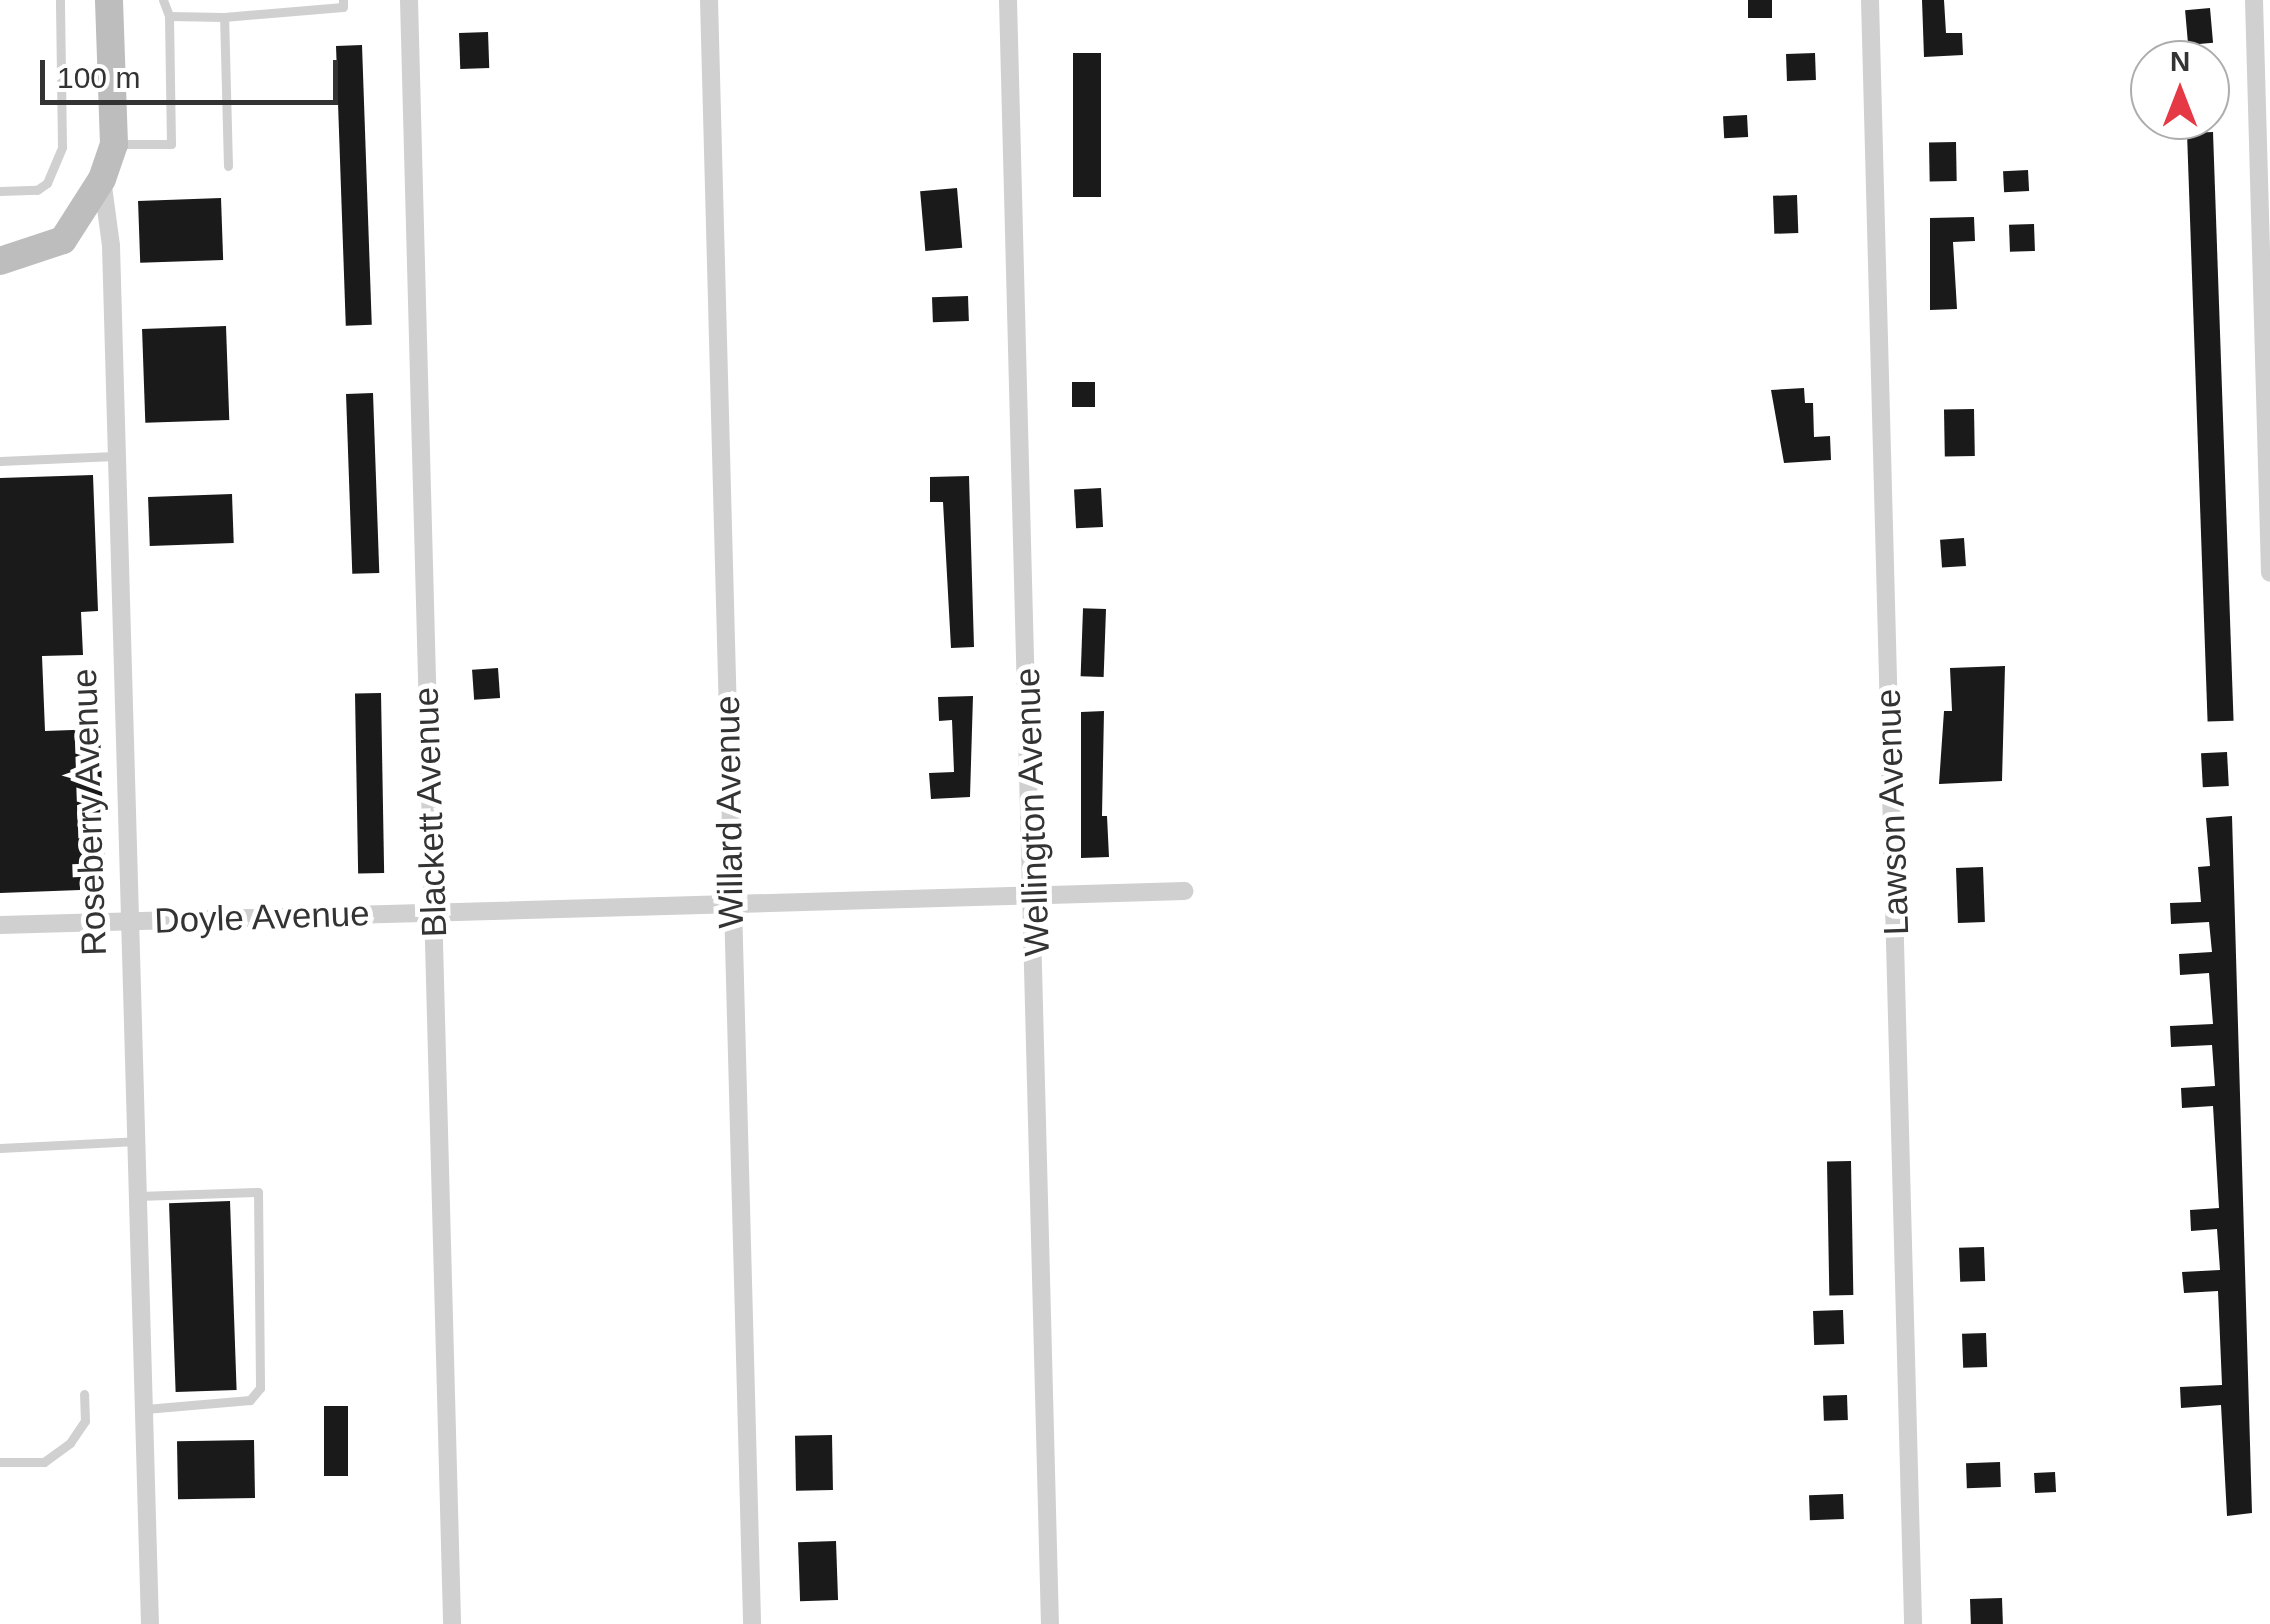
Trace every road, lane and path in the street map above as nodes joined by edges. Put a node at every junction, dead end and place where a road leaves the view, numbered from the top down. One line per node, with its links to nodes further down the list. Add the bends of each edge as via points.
1 (60, 0): 15 (lane, via 62,146 47,183)
2 (109, 0): 12 (street, Roseberry Avenue)
3 (164, 0): 10 (lane)
4 (343, 0): 11 (lane, via 343,7)
5 (408, 0): 23 (street, Blackett Avenue)
6 (709, 0): 22 (street, Willard Avenue)
7 (1008, 0): 21 (street, Wellington Avenue)
8 (1870, 0): 36 (street, Lawson Avenue)
9 (2254, 0): 19 (street)
10 (169, 16): 11 (lane); 12 (lane, via 171,144)
11 (224, 16): 13 (lane)
12 (114, 144): 14 (street, Roseberry Avenue)
13 (228, 166)
14 (102, 179): 16 (street, via 62,240); 17 (street, Roseberry Avenue, via 111,246)
15 (0, 191)
16 (0, 261)
17 (115, 456): 18 (lane); 24 (street, Roseberry Avenue)
18 (0, 461)
19 (2270, 572)
20 (1185, 891): 21 (street, Doyle Avenue)
21 (1034, 895): 22 (street, Doyle Avenue); 35 (street, Wellington Avenue)
22 (732, 900): 23 (street, Doyle Avenue); 34 (street, Willard Avenue)
23 (433, 911): 24 (street, Doyle Avenue); 33 (street, Blackett Avenue)
24 (130, 921): 25 (street, Doyle Avenue); 26 (street, Roseberry Avenue)
25 (0, 925)
26 (136, 1141): 27 (lane); 28 (street, Roseberry Avenue)
27 (0, 1148)
28 (138, 1196): 30 (street, Roseberry Avenue); 30 (lane, via 258,1192 260,1388 250,1400)
29 (84, 1394): 31 (lane, via 85,1422 70,1442 44,1462)
30 (144, 1409): 32 (street, Roseberry Avenue)
31 (0, 1462)
32 (150, 1624)
33 (452, 1624)
34 (752, 1624)
35 (1050, 1624)
36 (1913, 1624)

